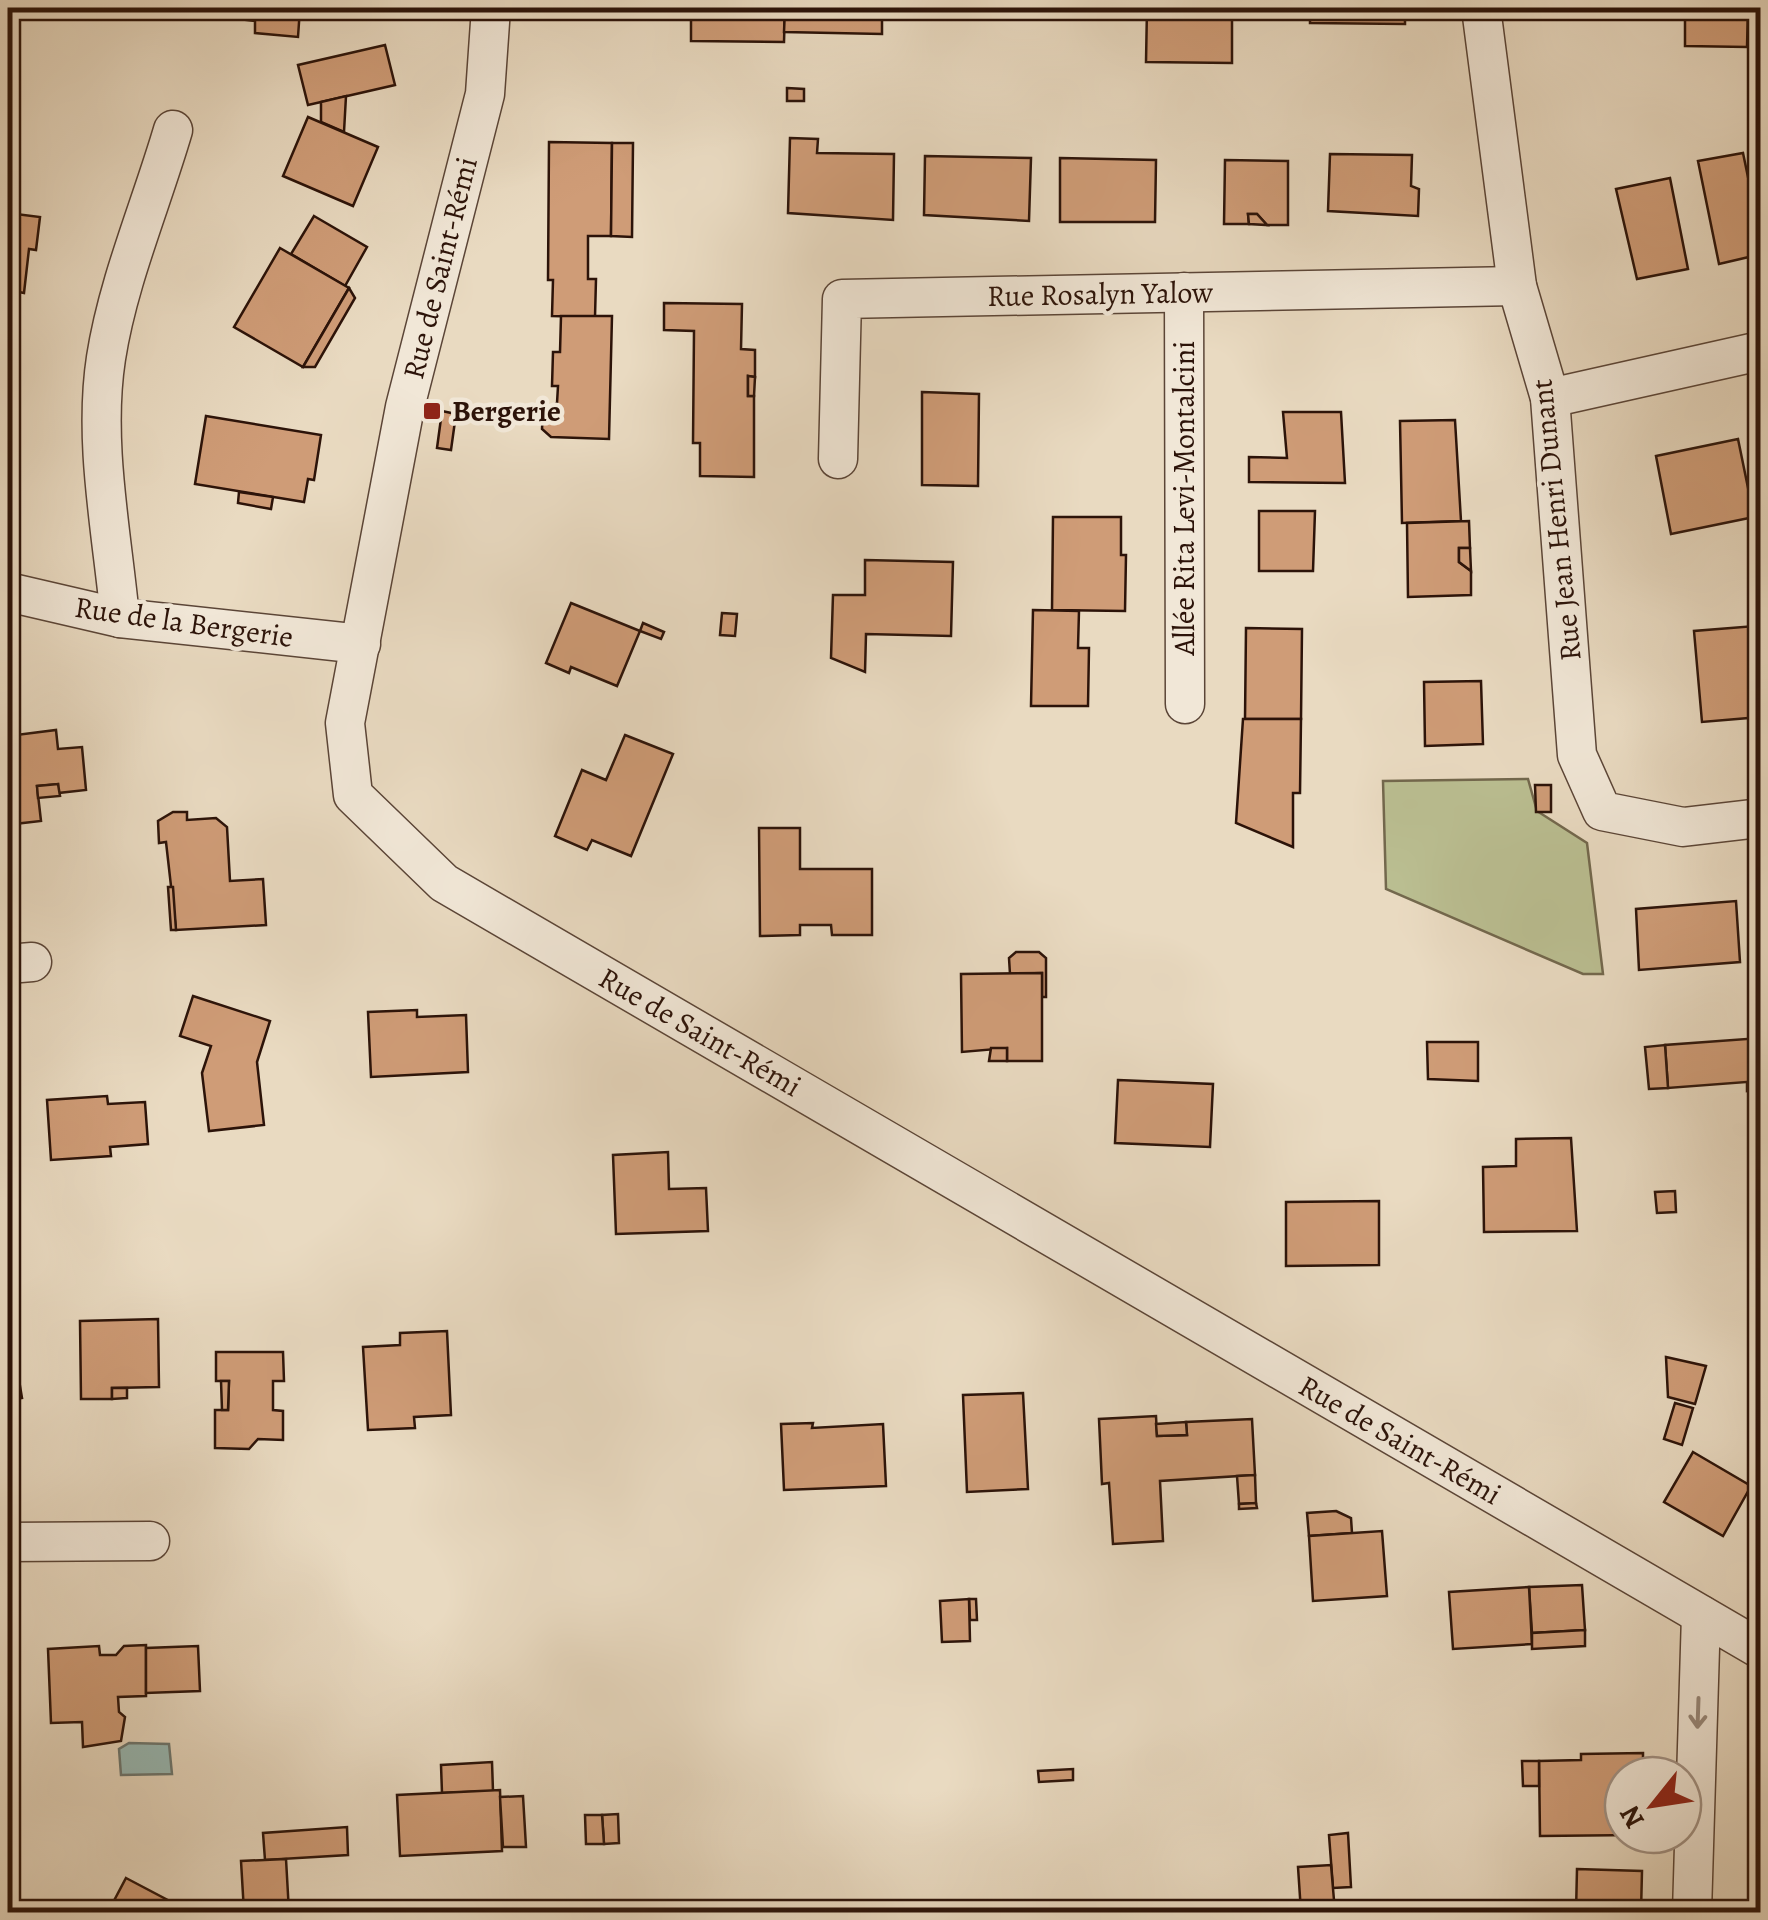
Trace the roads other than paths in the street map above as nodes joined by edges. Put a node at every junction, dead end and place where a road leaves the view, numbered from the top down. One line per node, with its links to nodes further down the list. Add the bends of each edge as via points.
1 (491, 8): 11 (street, Rue de Saint-Rémi, via 485,94 404,407)
2 (1481, 8): 4 (street, Rue Jean Henri Dunant)
3 (173, 130): 10 (street, via 111,330 103,384)
4 (1518, 286): 5 (street, Rue Rosalyn Yalow); 7 (street, Rue Jean Henri Dunant)
5 (1184, 292): 8 (street, Rue Rosalyn Yalow, via 842,299); 12 (street, Allée Rita Levi-Montalcini)
6 (1760, 351): 7 (street)
7 (1550, 398): 13 (street, Rue Jean Henri Dunant, via 1577,755 1602,811 1683,827)
8 (838, 458)
9 (8, 592): 10 (street, Rue de la Bergerie)
10 (120, 618): 11 (street, Rue de la Bergerie)
11 (361, 644): 16 (street, Rue de Saint-Rémi, via 345,723 353,795 444,883)
12 (1184, 704)
13 (1760, 818)
14 (150, 1541): 15 (street)
15 (8, 1542)
16 (1701, 1615): 17 (street, Rue de Saint-Rémi); 18 (street, one-way to 18)
17 (1760, 1649)
18 (1692, 1912)

